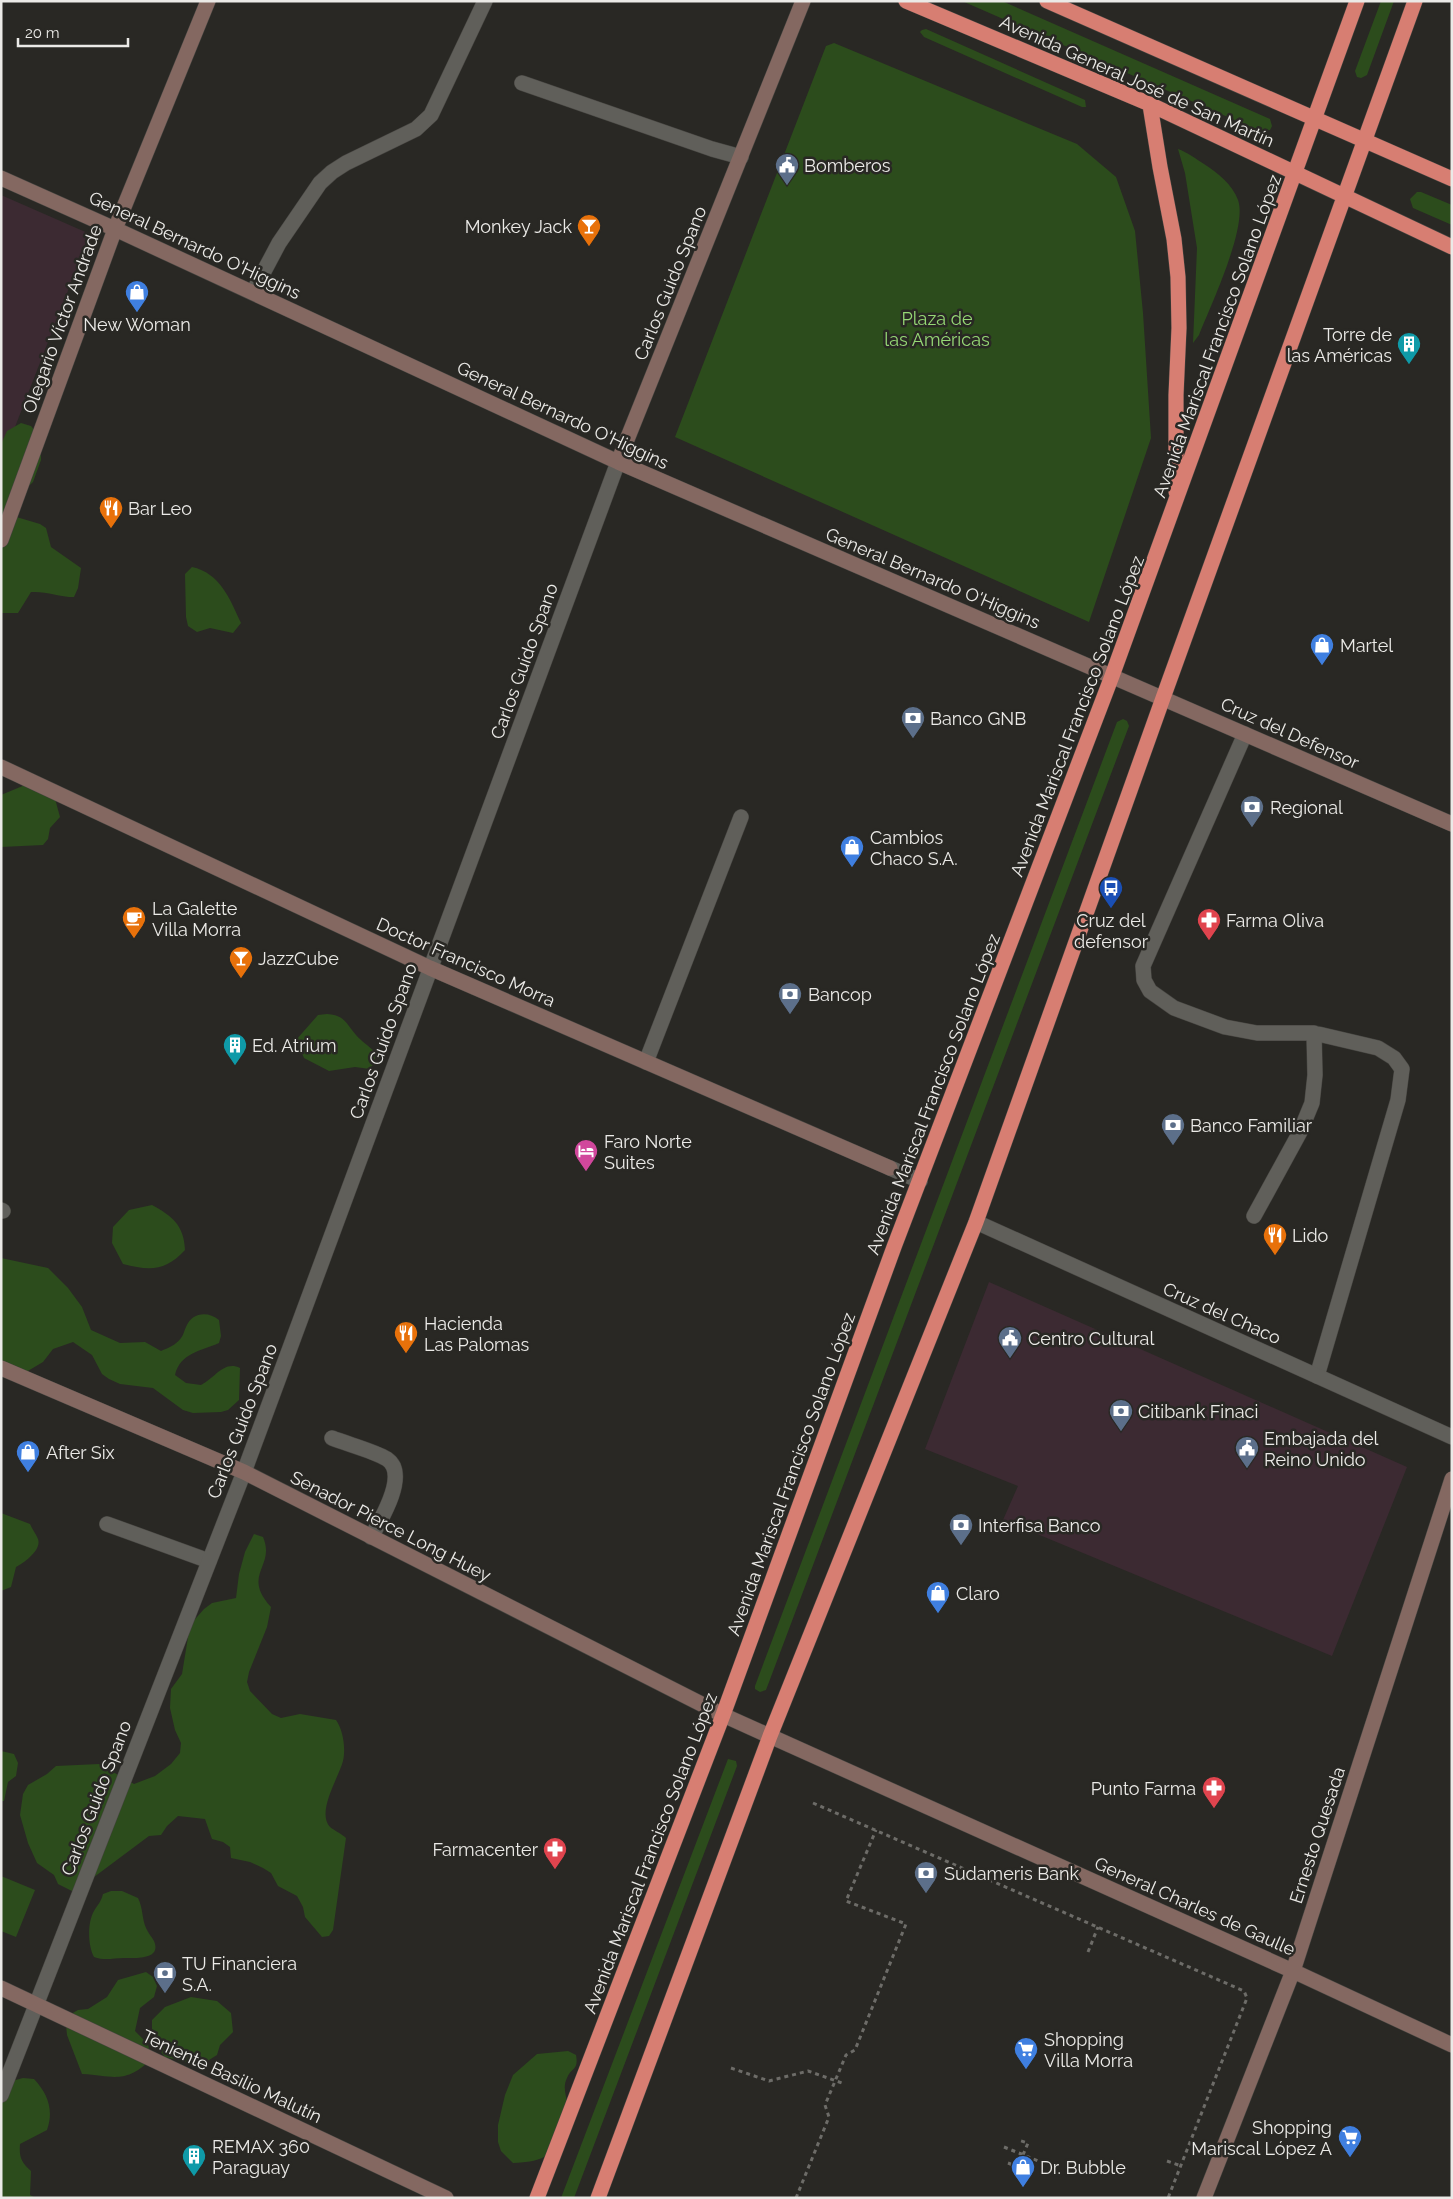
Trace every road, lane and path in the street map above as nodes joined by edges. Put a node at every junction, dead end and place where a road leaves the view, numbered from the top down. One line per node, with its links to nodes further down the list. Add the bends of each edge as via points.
1 (208, 1): 17 (street, Olegario Víctor Andrade)
2 (485, 1): 19 (street, via 431,115 416,129 346,163 326,178 279,243)
3 (803, 1): 12 (street, Carlos Guido Spano)
4 (906, 1): 9 (highway, Avenida General José de San Martín)
5 (1047, 1): 10 (highway, Avenida General José de San Martín)
6 (1357, 1): 10 (highway, Avenida Mariscal Francisco Solano López)
7 (1415, 1): 11 (highway)
8 (522, 83): 12 (street)
9 (1150, 105): 13 (highway, Avenida General José de San Martín); 21 (highway, via 1178,276)
10 (1313, 117): 11 (highway, Avenida General José de San Martín); 13 (highway, Avenida Mariscal Francisco Solano López)
11 (1363, 141): 15 (highway, Avenida General José de San Martín); 16 (highway)
12 (741, 157): 20 (street, Carlos Guido Spano)
13 (1296, 173): 16 (highway, Avenida General José de San Martín); 21 (highway, Avenida Mariscal Francisco Solano López)
14 (1, 178): 17 (street, General Bernardo O'Higgins)
15 (1452, 179)
16 (1343, 196): 18 (highway, Avenida General José de San Martín); 24 (highway)
17 (116, 229): 19 (street, General Bernardo O'Higgins); 22 (street, Olegario Víctor Andrade)
18 (1452, 247)
19 (253, 292): 20 (street, General Bernardo O'Higgins)
20 (618, 462): 23 (street, General Bernardo O'Higgins); 29 (street, Carlos Guido Spano)
21 (1176, 504): 23 (highway, Avenida Mariscal Francisco Solano López)
22 (1, 540)
23 (1112, 676): 24 (street, Cruz del Defensor); 32 (highway, Avenida Mariscal Francisco Solano López)
24 (1162, 698): 25 (street, Cruz del Defensor); 34 (highway)
25 (1245, 734): 28 (street, Cruz del Defensor); 30 (street, via 1143,966 1144,980 1150,992 1174,1008 1225,1027 1258,1033)
26 (1, 767): 29 (street, Doctor Francisco Morra)
27 (741, 817): 31 (street)
28 (1452, 824)
29 (430, 968): 31 (street, Doctor Francisco Morra); 39 (street, Carlos Guido Spano)
30 (1314, 1033): 33 (street, via 1312,1103 1300,1132); 36 (street, via 1378,1048 1394,1058 1402,1068 1398,1100)
31 (646, 1062): 32 (street, Doctor Francisco Morra)
32 (920, 1181): 44 (highway, Avenida Mariscal Francisco Solano López)
33 (1254, 1216)
34 (976, 1222): 36 (street, Cruz del Chaco); 45 (highway)
35 (1, 1368): 39 (street, Senador Pierce Long Huey)
36 (1317, 1376): 38 (street, Cruz del Chaco)
37 (332, 1438): 42 (street, via 387,1460 395,1470 395,1482 384,1513)
38 (1452, 1438)
39 (244, 1472): 42 (street, Senador Pierce Long Huey); 43 (street, Carlos Guido Spano)
40 (1452, 1479): 50 (street, Ernesto Quesada)
41 (107, 1524): 43 (street)
42 (371, 1537): 44 (street, Senador Pierce Long Huey)
43 (209, 1561): 52 (street, Carlos Guido Spano)
44 (723, 1715): 45 (street, Senador Pierce Long Huey); 66 (highway, Avenida Mariscal Francisco Solano López)
45 (764, 1733): 50 (street, General Charles de Gaulle); 67 (highway)
46 (814, 1802): 47 (path)
47 (876, 1830): 48 (path); 55 (path, via 846,1901 906,1924 855,2050 846,2055)
48 (1098, 1927): 49 (path); 64 (path, via 1244,1991 1247,1998)
49 (1088, 1952)
50 (1293, 1971): 53 (street, General Charles de Gaulle); 70 (street, Ernesto Quesada)
51 (1, 1988): 52 (street, Teniente Basilio Malutín)
52 (36, 2004): 57 (street, Carlos Guido Spano); 65 (street, Teniente Basilio Malutín)
53 (1452, 2045)
54 (731, 2068): 55 (path, via 769,2082 808,2071)
55 (835, 2081): 56 (path); 68 (path, via 825,2105 829,2117)
56 (842, 2083)
57 (1, 2095)
58 (1018, 2140): 60 (path, via 1028,2143)
59 (1004, 2147): 60 (path)
60 (1023, 2155): 62 (path); 63 (path, via 1018,2167)
61 (1168, 2161): 64 (path)
62 (1041, 2162)
63 (1008, 2163)
64 (1181, 2166): 69 (path)
65 (446, 2198)
66 (537, 2198)
67 (598, 2198)
68 (796, 2198)
69 (1168, 2198)
70 (1204, 2198)

